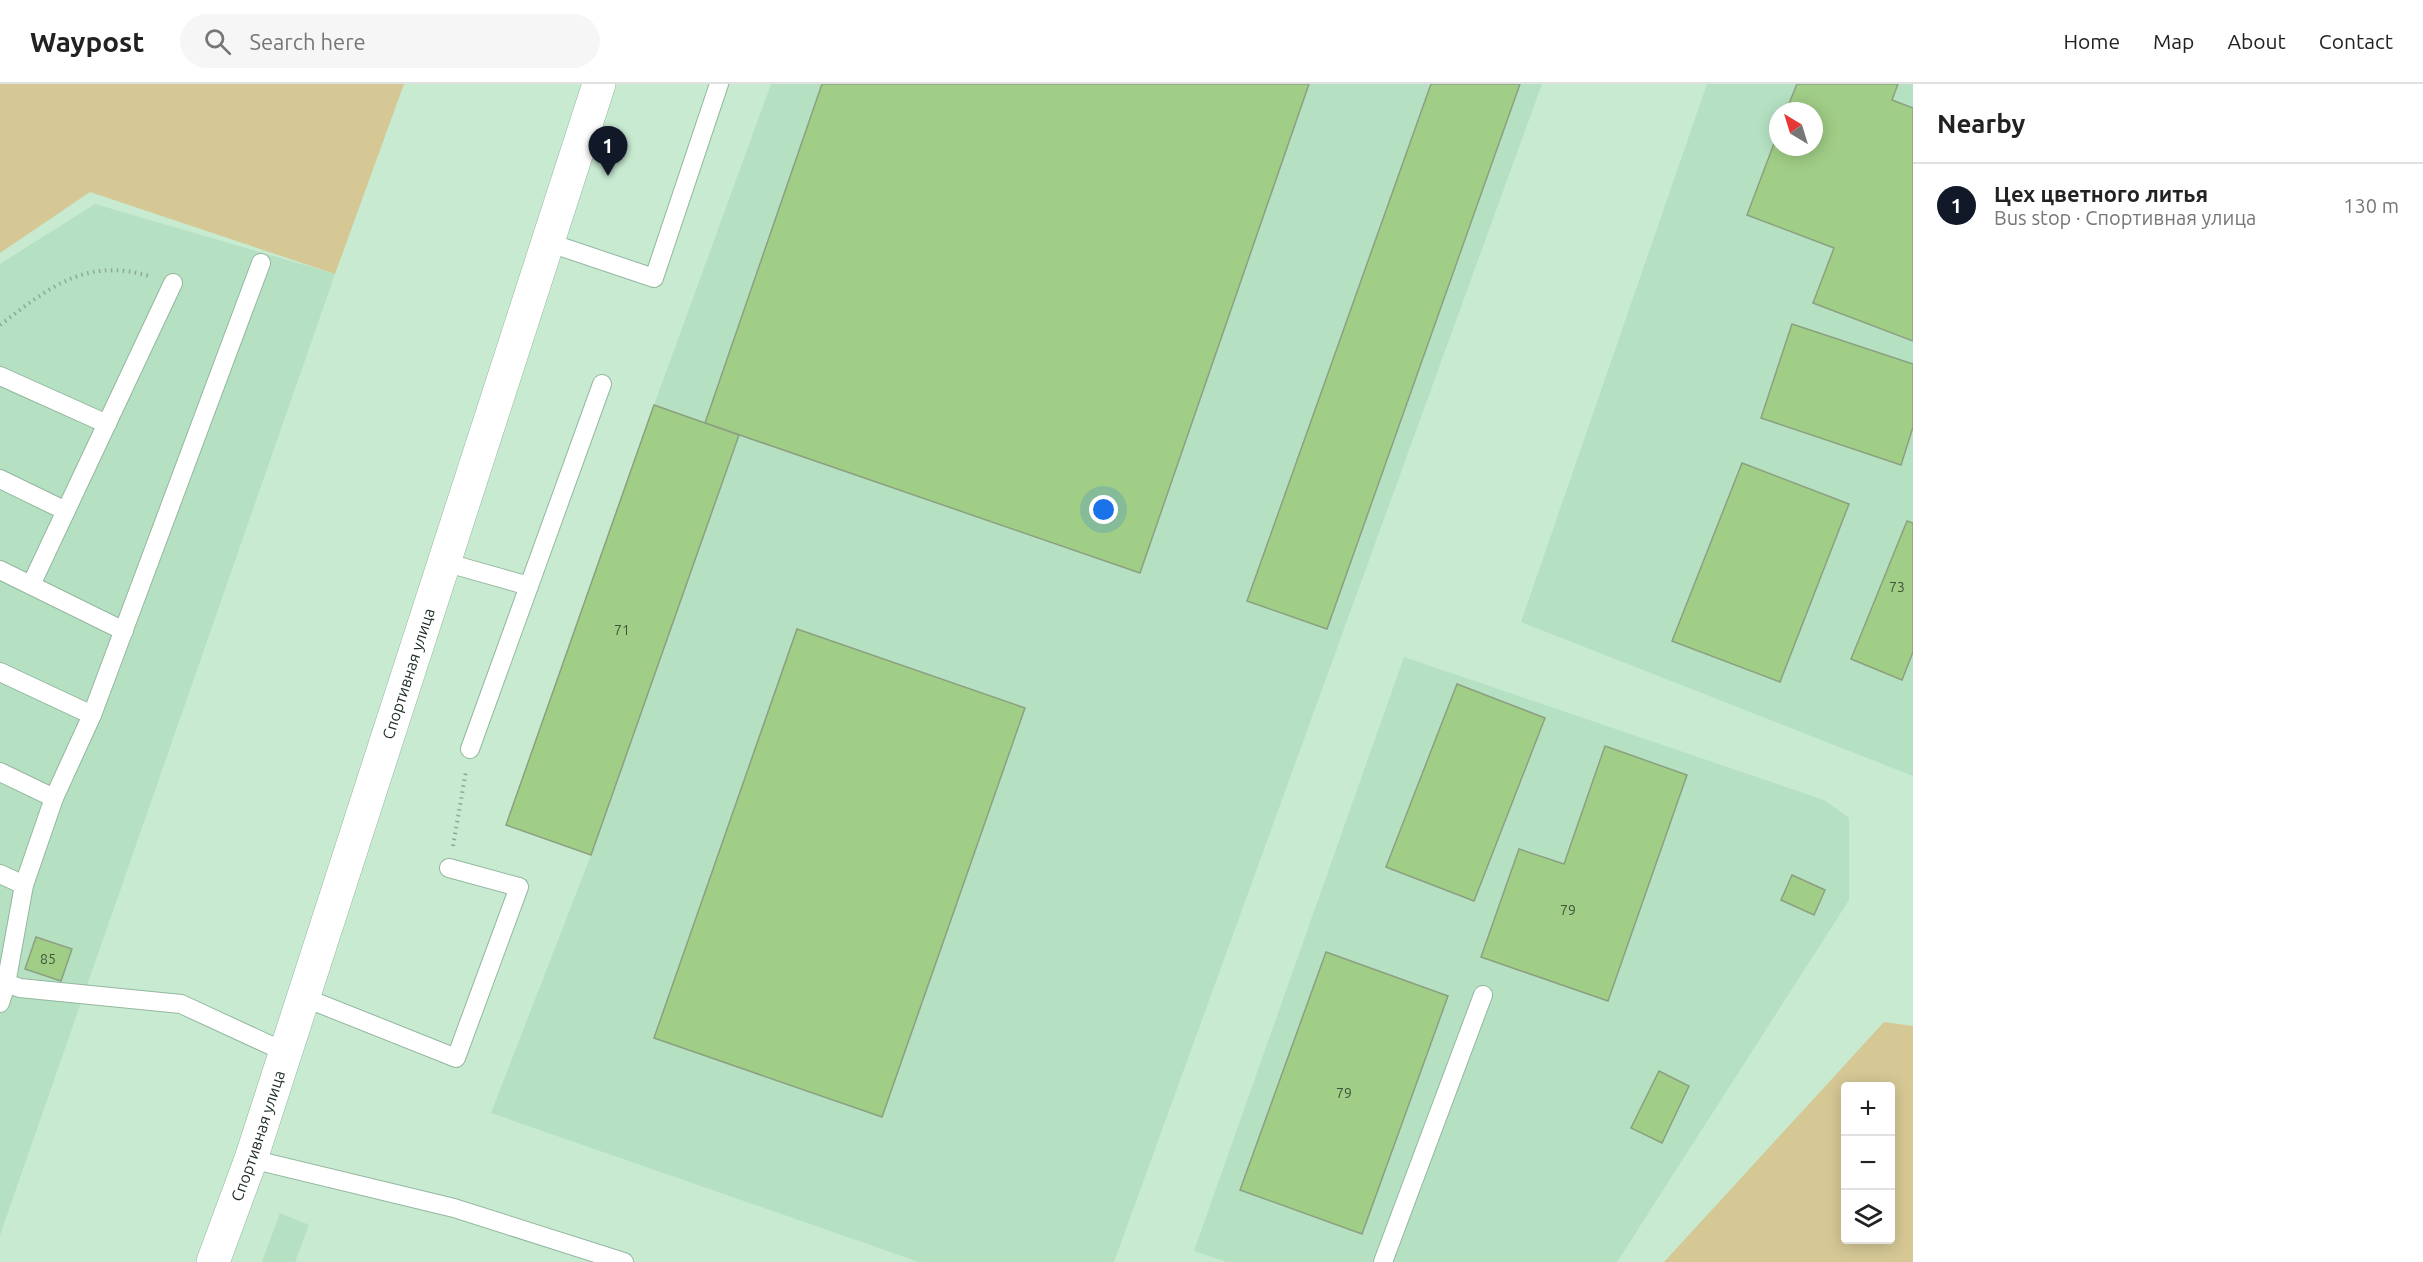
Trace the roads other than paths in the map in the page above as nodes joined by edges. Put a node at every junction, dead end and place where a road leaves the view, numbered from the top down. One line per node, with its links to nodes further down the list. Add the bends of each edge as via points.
1 (599, 84): 3 (street, Спортивная улица)
2 (719, 84): 3 (lane, via 654,278)
3 (548, 242): 11 (street, Спортивная улица)
4 (261, 263): 15 (lane)
5 (173, 283): 8 (lane)
6 (0, 376): 8 (lane)
7 (602, 384): 14 (lane)
8 (107, 424): 10 (lane)
9 (0, 479): 10 (lane)
10 (66, 511): 13 (lane)
11 (444, 562): 14 (lane); 26 (street, Спортивная улица)
12 (0, 570): 13 (lane)
13 (31, 585): 15 (lane)
14 (529, 586): 18 (lane)
15 (124, 631): 17 (lane)
16 (0, 672): 17 (lane)
17 (92, 716): 20 (lane)
18 (470, 749)
19 (0, 772): 20 (lane)
20 (54, 798): 23 (lane)
21 (449, 868): 26 (lane, via 519,887 456,1058)
22 (0, 874): 23 (lane)
23 (24, 885): 24 (lane)
24 (3, 982): 27 (lane); 28 (lane, via 20,988 181,1004)
25 (1483, 994): 32 (lane)
26 (303, 997): 28 (street, Спортивная улица)
27 (0, 1003)
28 (285, 1052): 29 (street, Спортивная улица)
29 (251, 1160): 30 (street, Спортивная улица); 31 (lane, via 454,1208)
30 (213, 1262)
31 (624, 1262)
32 (1383, 1262)

